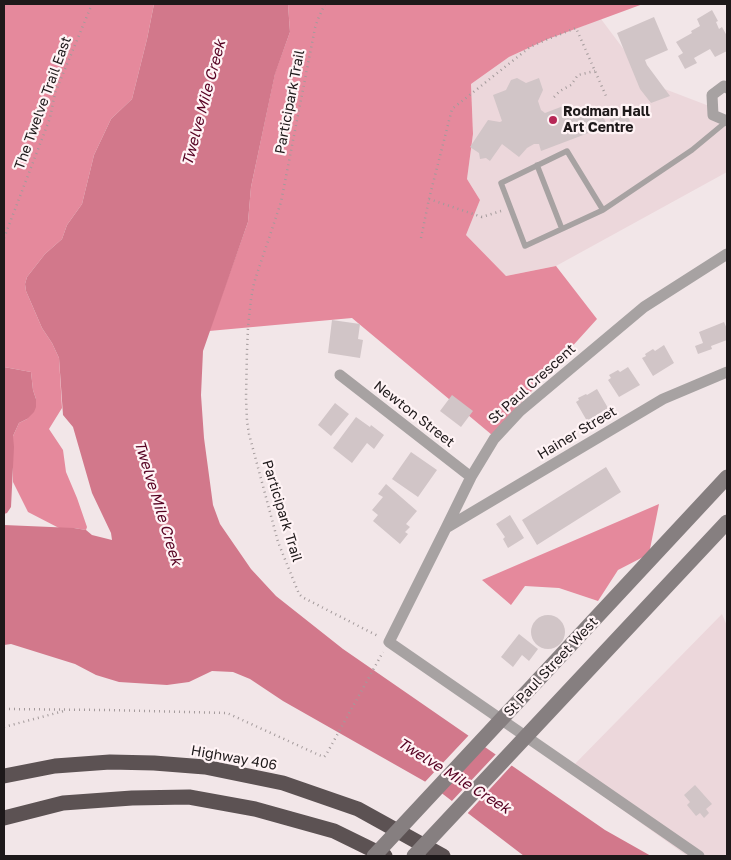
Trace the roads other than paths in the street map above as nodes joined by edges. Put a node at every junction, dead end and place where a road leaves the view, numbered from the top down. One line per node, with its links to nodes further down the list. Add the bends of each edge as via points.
1 (727, 88): 2 (street, via 724,86 712,95 713,114)
2 (727, 121): 4 (lane, via 692,150)
3 (537, 165): 4 (lane, via 567,151); 5 (lane); 5 (lane, via 501,183 510,208 525,246)
4 (604, 210): 5 (lane)
5 (562, 229)
6 (727, 254): 9 (street, St Paul Crescent, via 644,307 520,411 494,439)
7 (727, 372): 12 (street, Hainer Street, via 664,399)
8 (340, 375): 9 (street, Newton Street)
9 (471, 477): 12 (street, St Paul Crescent)
10 (727, 477): 15 (main road, St Paul Street West, bridge)
11 (727, 522): 17 (main road, bridge)
12 (446, 528): 19 (street, St Paul Crescent, via 388,642)
13 (4, 776): 18 (highway, Highway 406, via 55,766 110,762 205,767 284,783 358,809)
14 (4, 818): 16 (highway, via 63,803 189,797 255,808 334,831)
15 (374, 856)
16 (385, 856)
17 (414, 856)
18 (443, 856)
19 (699, 856)

